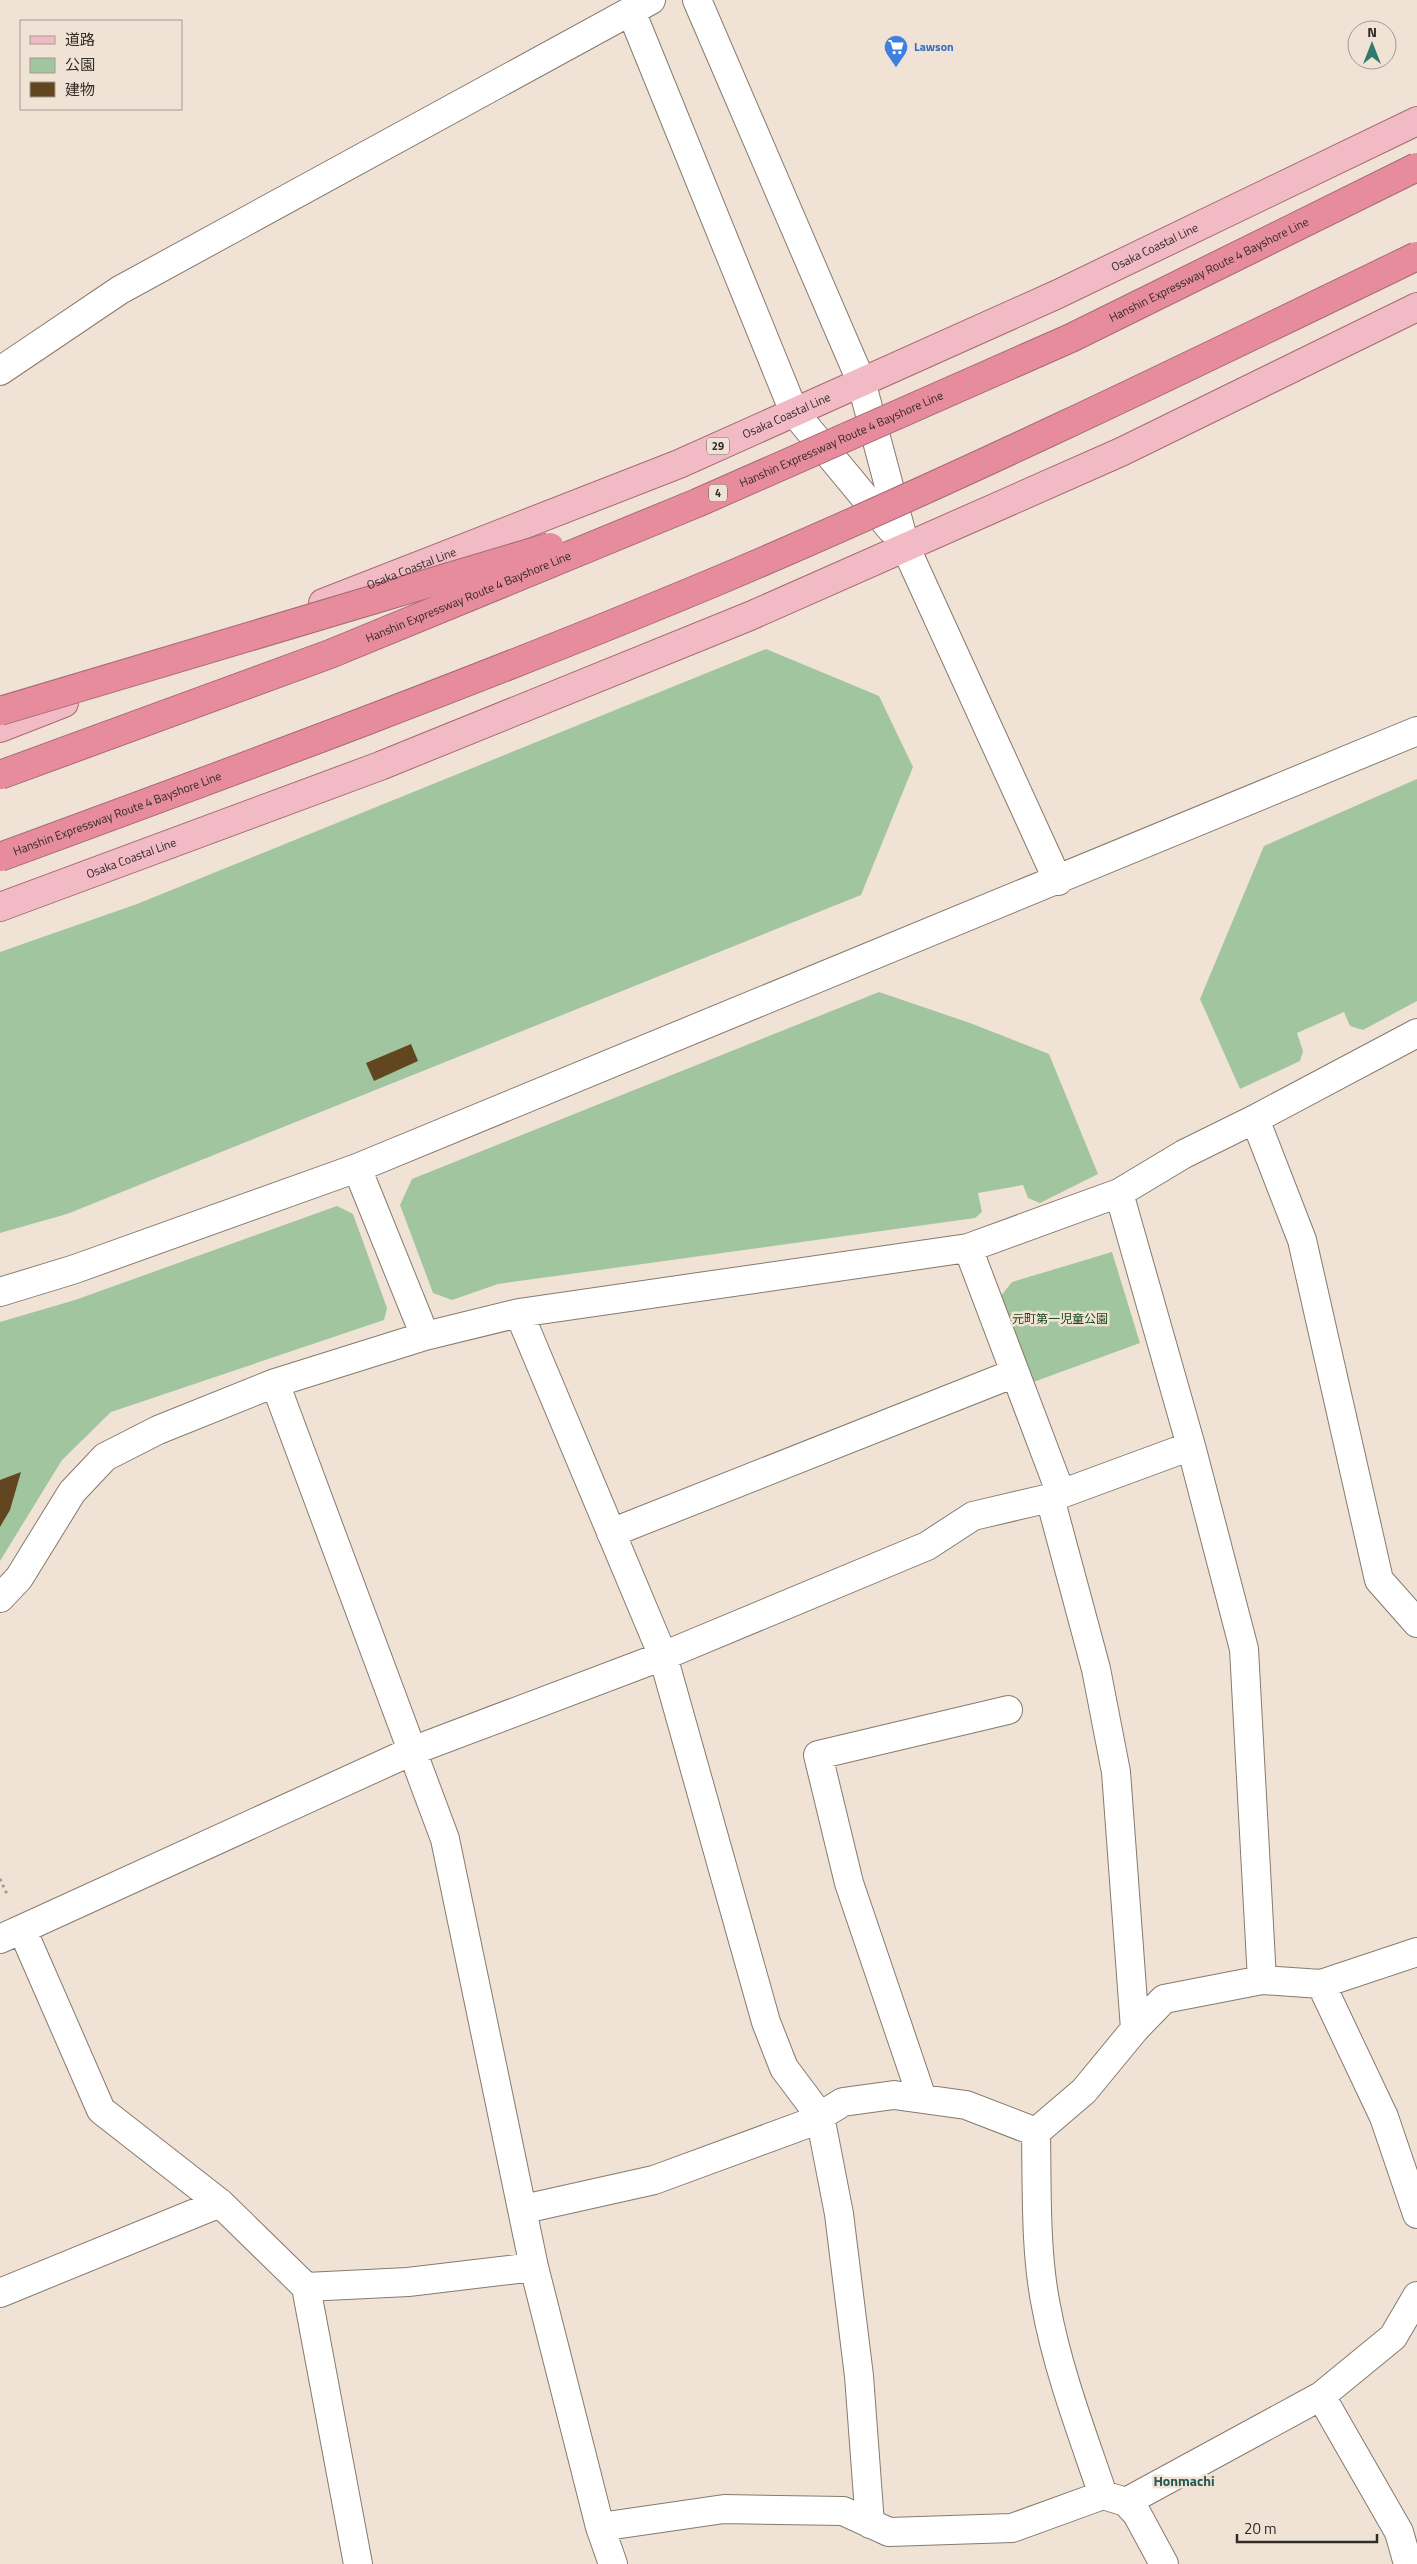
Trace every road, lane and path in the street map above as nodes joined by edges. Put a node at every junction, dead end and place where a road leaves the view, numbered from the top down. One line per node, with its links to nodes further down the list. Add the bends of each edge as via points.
1 (697, 0): 8 (street)
2 (641, 6): 7 (street, via 120,290); 9 (street)
3 (1417, 121): 8 (main road, Osaka Coastal Line / 29, via 1058,294)
4 (1417, 167): 10 (highway, Hanshin Expressway Route 4 Bayshore Line / 4, bridge, via 1071,338)
5 (1417, 256): 16 (highway, Hanshin Expressway Route 4 Bayshore Line, bridge, via 1103,409 730,576 362,724)
6 (1417, 307): 11 (main road, Osaka Coastal Line, via 1121,452)
7 (0, 371)
8 (861, 381): 9 (main road, Osaka Coastal Line / 29); 11 (street)
9 (794, 412): 11 (street); 13 (main road, Osaka Coastal Line / 29, via 680,464)
10 (698, 502): 12 (highway, bridge); 15 (highway, Hanshin Expressway Route 4 Bayshore Line / 4, bridge, via 330,654)
11 (905, 546): 17 (street); 18 (main road, Osaka Coastal Line, via 750,616 380,766)
12 (0, 711)
13 (0, 728)
14 (1417, 731): 17 (street)
15 (0, 774)
16 (0, 857)
17 (1058, 880): 21 (street)
18 (0, 907)
19 (1417, 1033): 20 (street)
20 (1255, 1119): 22 (street, via 1184,1154); 33 (street, via 1302,1240 1379,1580)
21 (357, 1168): 24 (street, via 75,1269); 26 (street)
22 (1120, 1193): 23 (street); 29 (street)
23 (968, 1248): 25 (street); 27 (street)
24 (0, 1292)
25 (519, 1313): 26 (street); 31 (street)
26 (425, 1336): 28 (street)
27 (1015, 1373): 30 (street); 31 (street)
28 (275, 1383): 32 (street, via 158,1430 105,1457 72,1492 19,1578); 36 (street)
29 (1192, 1446): 30 (street); 39 (street, via 1244,1649)
30 (1055, 1496): 34 (street, via 973,1516 927,1546); 41 (street, via 1096,1669 1116,1772)
31 (611, 1533): 34 (street)
32 (0, 1598)
33 (1415, 1619)
34 (663, 1656): 36 (street); 43 (street, via 766,2022 784,2068)
35 (1008, 1710): 42 (street, via 818,1755 849,1883)
36 (412, 1752): 37 (street); 46 (street, via 445,1839)
37 (11, 1934): 45 (street, via 100,2110)
38 (1417, 1952): 40 (street)
39 (1262, 1980): 40 (street); 41 (street, via 1164,1999)
40 (1321, 1984): 47 (street, via 1384,2117)
41 (1135, 2028): 44 (street, via 1084,2091)
42 (922, 2098): 43 (street, via 894,2094 843,2102); 44 (street, via 966,2105)
43 (820, 2116): 46 (street, via 809,2123 654,2180); 54 (street, via 839,2214 857,2356)
44 (1036, 2132): 53 (street, via 1037,2215 1046,2306 1069,2396)
45 (220, 2203): 49 (street); 50 (street)
46 (524, 2209): 48 (street)
47 (1417, 2214)
48 (534, 2267): 49 (street, via 408,2282); 55 (street)
49 (306, 2287): 56 (street)
50 (0, 2292)
51 (1417, 2296): 52 (street, via 1394,2337)
52 (1321, 2396): 53 (street); 59 (street, via 1399,2532)
53 (1115, 2498): 54 (street, via 1012,2528 888,2532); 58 (street, via 1138,2514)
54 (870, 2524): 55 (street, via 844,2511 724,2509)
55 (600, 2527): 57 (street)
56 (358, 2564)
57 (613, 2564)
58 (1164, 2564)
59 (1408, 2564)

